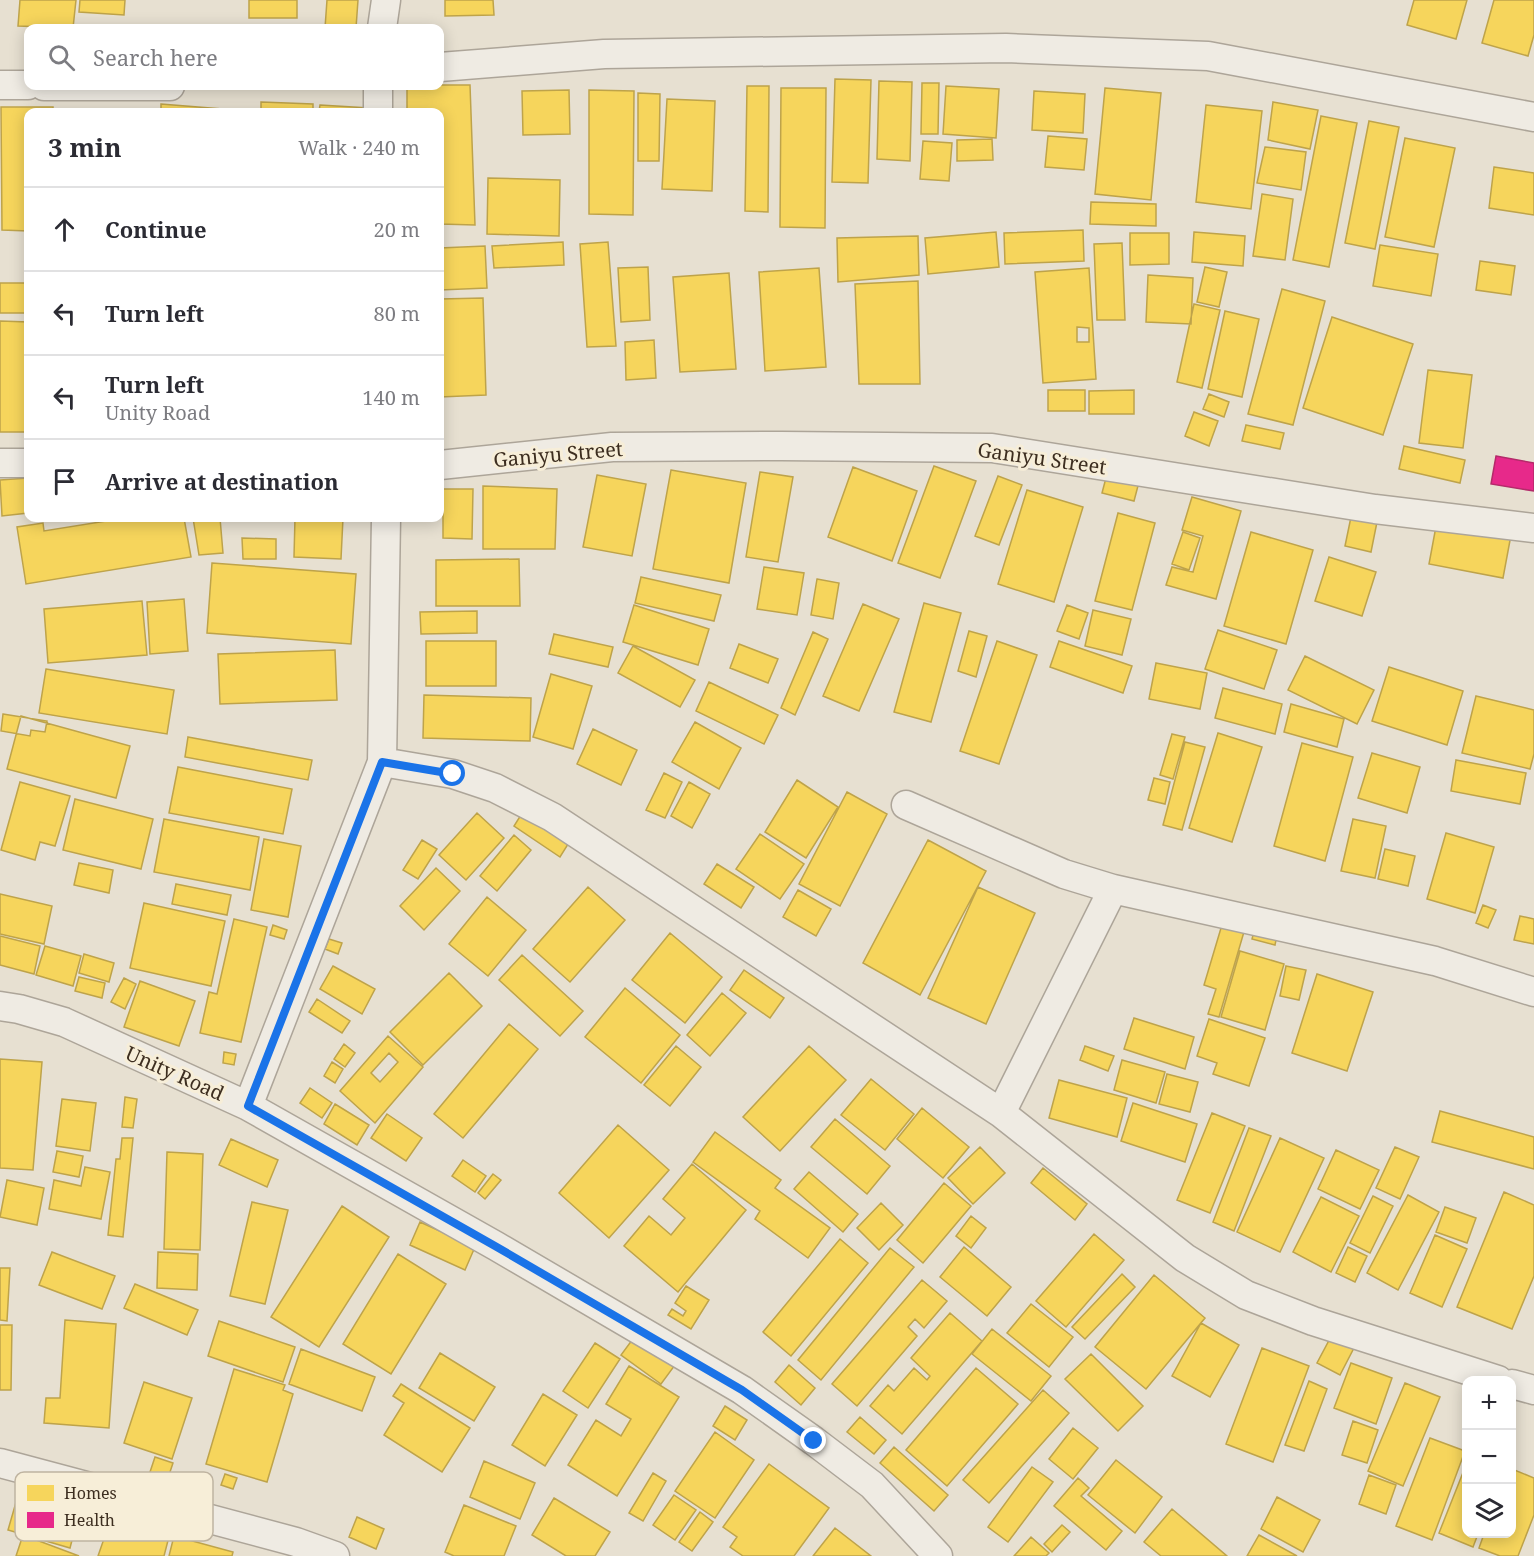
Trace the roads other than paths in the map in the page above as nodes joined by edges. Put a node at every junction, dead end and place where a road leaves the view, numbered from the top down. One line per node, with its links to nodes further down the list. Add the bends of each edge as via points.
1 (386, 0): 2 (street)
2 (383, 24)
3 (444, 68): 8 (street, via 604,54 983,48 1208,56)
4 (0, 85): 5 (street)
5 (24, 85)
6 (378, 90): 7 (street)
7 (378, 108)
8 (1534, 117)
9 (24, 463): 10 (street)
10 (0, 464)
11 (444, 465): 13 (street, Ganiyu Street, via 612,447 992,448 1375,509)
12 (386, 522): 14 (street)
13 (1534, 528)
14 (382, 762): 19 (street); 20 (street, via 453,774 495,788 552,817)
15 (906, 805): 16 (street, via 1064,874)
16 (1113, 889): 17 (street, via 1435,961); 20 (street)
17 (1534, 992)
18 (0, 1006): 19 (street, Unity Road, via 64,1022)
19 (248, 1106): 28 (street, Unity Road, via 742,1390 872,1485)
20 (1001, 1113): 21 (street, via 1185,1258 1246,1295 1313,1321)
21 (1485, 1376)
22 (1516, 1385): 23 (street)
23 (1534, 1390)
24 (0, 1463): 25 (street)
25 (34, 1472)
26 (213, 1520): 27 (street)
27 (335, 1556)
28 (938, 1556)

